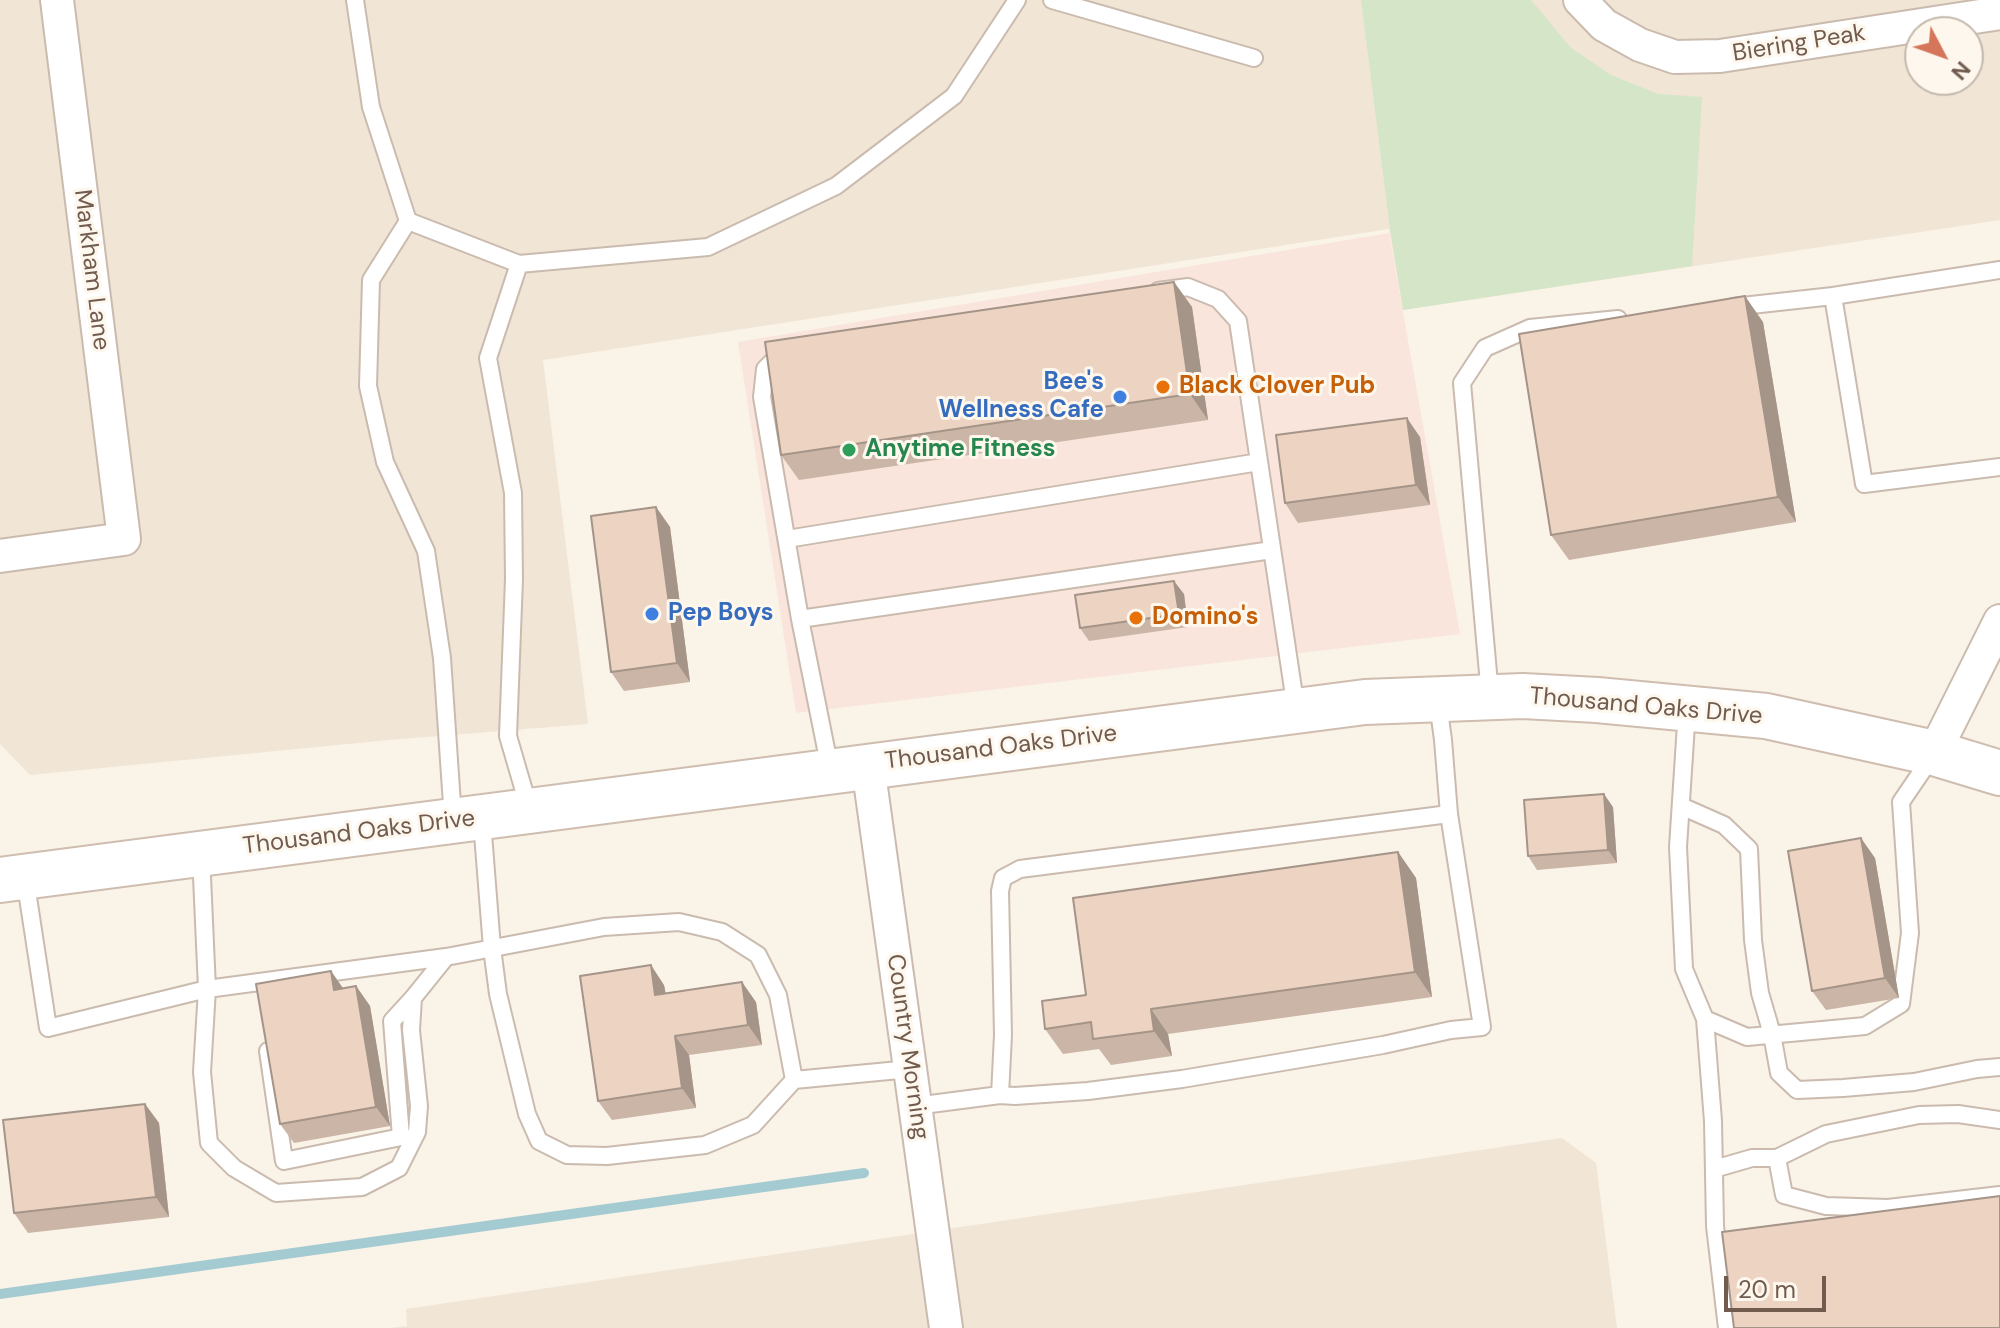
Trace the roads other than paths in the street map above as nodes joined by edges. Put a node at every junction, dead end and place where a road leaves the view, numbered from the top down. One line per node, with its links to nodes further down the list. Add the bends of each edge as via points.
1 (57, 0): 21 (street, Markham Lane, via 124,539)
2 (355, 0): 9 (lane, via 371,107)
3 (1017, 0): 10 (lane, via 954,96 836,186 708,247)
4 (1052, 0): 8 (lane)
5 (1580, 0): 6 (street, Biering Peak, via 1604,25 1675,57 1720,56)
6 (1920, 13): 7 (street, Biering Peak)
7 (2000, 13)
8 (1254, 58)
9 (408, 221): 10 (lane); 34 (lane, via 371,280 368,386 385,462 426,551)
10 (519, 264): 32 (lane, via 488,358 513,493 508,736)
11 (2000, 270): 13 (lane)
12 (1142, 293): 17 (lane, via 1188,287 1218,299 1238,321)
13 (1833, 296): 14 (lane); 18 (lane, via 1864,484)
14 (1712, 309)
15 (1636, 317): 24 (lane, via 1530,328 1485,348 1462,383)
16 (803, 344): 19 (lane, via 788,347 765,369 762,397)
17 (1259, 462): 19 (lane); 20 (lane)
18 (2000, 467)
19 (787, 539): 22 (lane)
20 (1272, 550): 22 (lane); 27 (lane)
21 (0, 556)
22 (800, 619): 29 (lane)
23 (2000, 621): 28 (street)
24 (1491, 697): 25 (main road, Thousand Oaks Drive); 26 (main road, Thousand Oaks Drive)
25 (1437, 699): 27 (main road, Thousand Oaks Drive); 33 (lane)
26 (1687, 709): 28 (main road, Thousand Oaks Drive, via 1766,716); 31 (lane)
27 (1296, 710): 29 (main road, Thousand Oaks Drive)
28 (1934, 753): 30 (main road, Thousand Oaks Drive); 42 (lane, via 1901,802 1910,933 1901,1004 1865,1026)
29 (850, 768): 32 (main road, Thousand Oaks Drive); 45 (street, Country Morning)
30 (2000, 773)
31 (1681, 806): 41 (lane, via 1684,969); 42 (lane, via 1724,825 1749,849 1754,953)
32 (530, 810): 34 (main road, Thousand Oaks Drive)
33 (1449, 814): 47 (lane, via 1020,869 1003,878); 47 (lane, via 1482,1027 1182,1079)
34 (467, 818): 35 (main road, Thousand Oaks Drive); 37 (lane)
35 (201, 853): 36 (main road, Thousand Oaks Drive); 39 (lane)
36 (13, 878): 39 (lane, via 48,1028)
37 (492, 948): 38 (lane); 46 (lane, via 604,927 679,922 722,932 758,955 778,995); 46 (lane, via 527,1114 539,1141 567,1155 705,1145 753,1125)
38 (446, 957): 39 (lane, via 259,990); 40 (lane)
39 (207, 989): 40 (lane, via 202,1072 209,1143 234,1168 276,1193 362,1187 399,1168 417,1132)
40 (413, 998): 43 (lane, via 392,1021 401,1137 284,1161)
41 (1705, 1019): 42 (lane, via 1747,1037); 51 (lane)
42 (1772, 1034): 44 (lane, via 1779,1073 1797,1090 1914,1082)
43 (267, 1042)
44 (2000, 1067)
45 (910, 1069): 46 (lane); 48 (street, Country Morning)
46 (794, 1080)
47 (1000, 1095): 48 (lane)
48 (915, 1106): 53 (street, Country Morning)
49 (2000, 1120): 50 (lane, via 1919,1115 1826,1134)
50 (1777, 1158): 51 (lane, via 1752,1158); 52 (lane, via 1784,1195 1826,1206 1888,1208)
51 (1714, 1169): 54 (lane)
52 (2000, 1195)
53 (946, 1328)
54 (1727, 1328)

